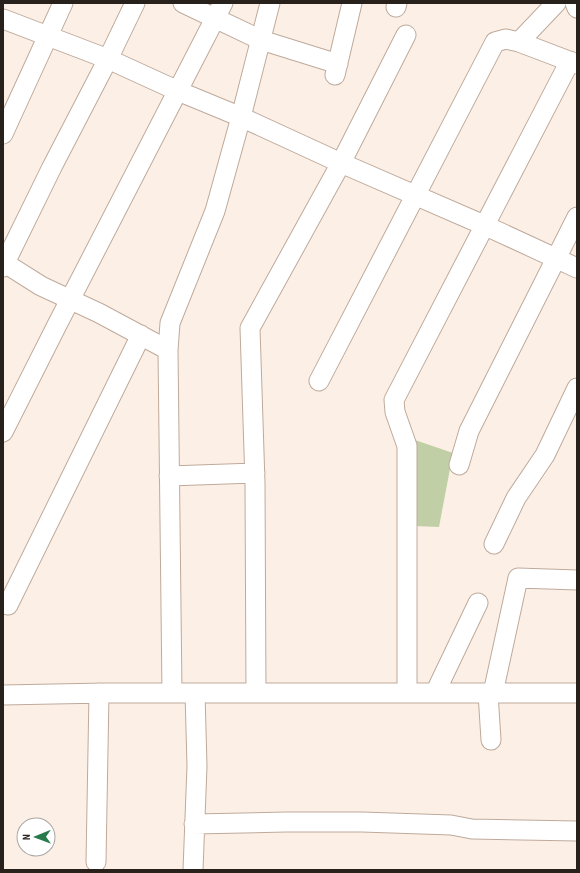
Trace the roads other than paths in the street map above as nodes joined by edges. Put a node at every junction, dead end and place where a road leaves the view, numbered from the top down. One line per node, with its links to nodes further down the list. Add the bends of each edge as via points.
1 (62, 3): 12 (street)
2 (136, 3): 15 (street)
3 (183, 3): 9 (street)
4 (270, 3): 13 (street)
5 (352, 3): 13 (street, via 337,69)
6 (556, 3): 14 (street)
7 (575, 3): 8 (street)
8 (577, 8)
9 (219, 10): 13 (street); 17 (street)
10 (3, 19): 12 (street)
11 (406, 35): 20 (street)
12 (47, 36): 15 (street); 19 (street)
13 (261, 40): 18 (street)
14 (519, 42): 16 (street); 21 (street, via 506,39 494,42)
15 (108, 59): 17 (street); 25 (street)
16 (574, 63): 23 (street)
17 (178, 91): 18 (street); 27 (street)
18 (241, 117): 20 (street); 29 (street, via 215,211 170,323)
19 (3, 134)
20 (341, 163): 21 (street); 34 (street, via 250,328)
21 (415, 194): 23 (street); 30 (street)
22 (577, 217): 24 (street)
23 (486, 226): 24 (street); 43 (street, via 394,400 395,412 407,446)
24 (555, 258): 26 (street); 33 (street, via 469,431)
25 (4, 264): 27 (street)
26 (577, 268)
27 (70, 300): 28 (street); 32 (street)
28 (141, 335): 29 (street); 39 (street, via 8,605)
29 (168, 350): 35 (street)
30 (319, 381)
31 (577, 388): 36 (street, via 545,455 516,498)
32 (3, 432)
33 (459, 465)
34 (254, 473): 35 (street); 42 (street)
35 (170, 476): 40 (street)
36 (494, 544)
37 (577, 580): 45 (street, via 518,578)
38 (478, 603): 44 (street)
39 (3, 604)
40 (172, 693): 41 (street); 47 (street)
41 (195, 693): 42 (street); 50 (street, via 197,766)
42 (256, 693): 43 (street)
43 (407, 693): 44 (street)
44 (435, 693): 45 (street)
45 (490, 693): 46 (street); 49 (street)
46 (577, 693)
47 (99, 694): 48 (street); 52 (street)
48 (3, 695)
49 (491, 740)
50 (194, 824): 51 (street, via 362,822 450,825 472,829); 53 (street)
51 (577, 831)
52 (96, 862)
53 (193, 870)

